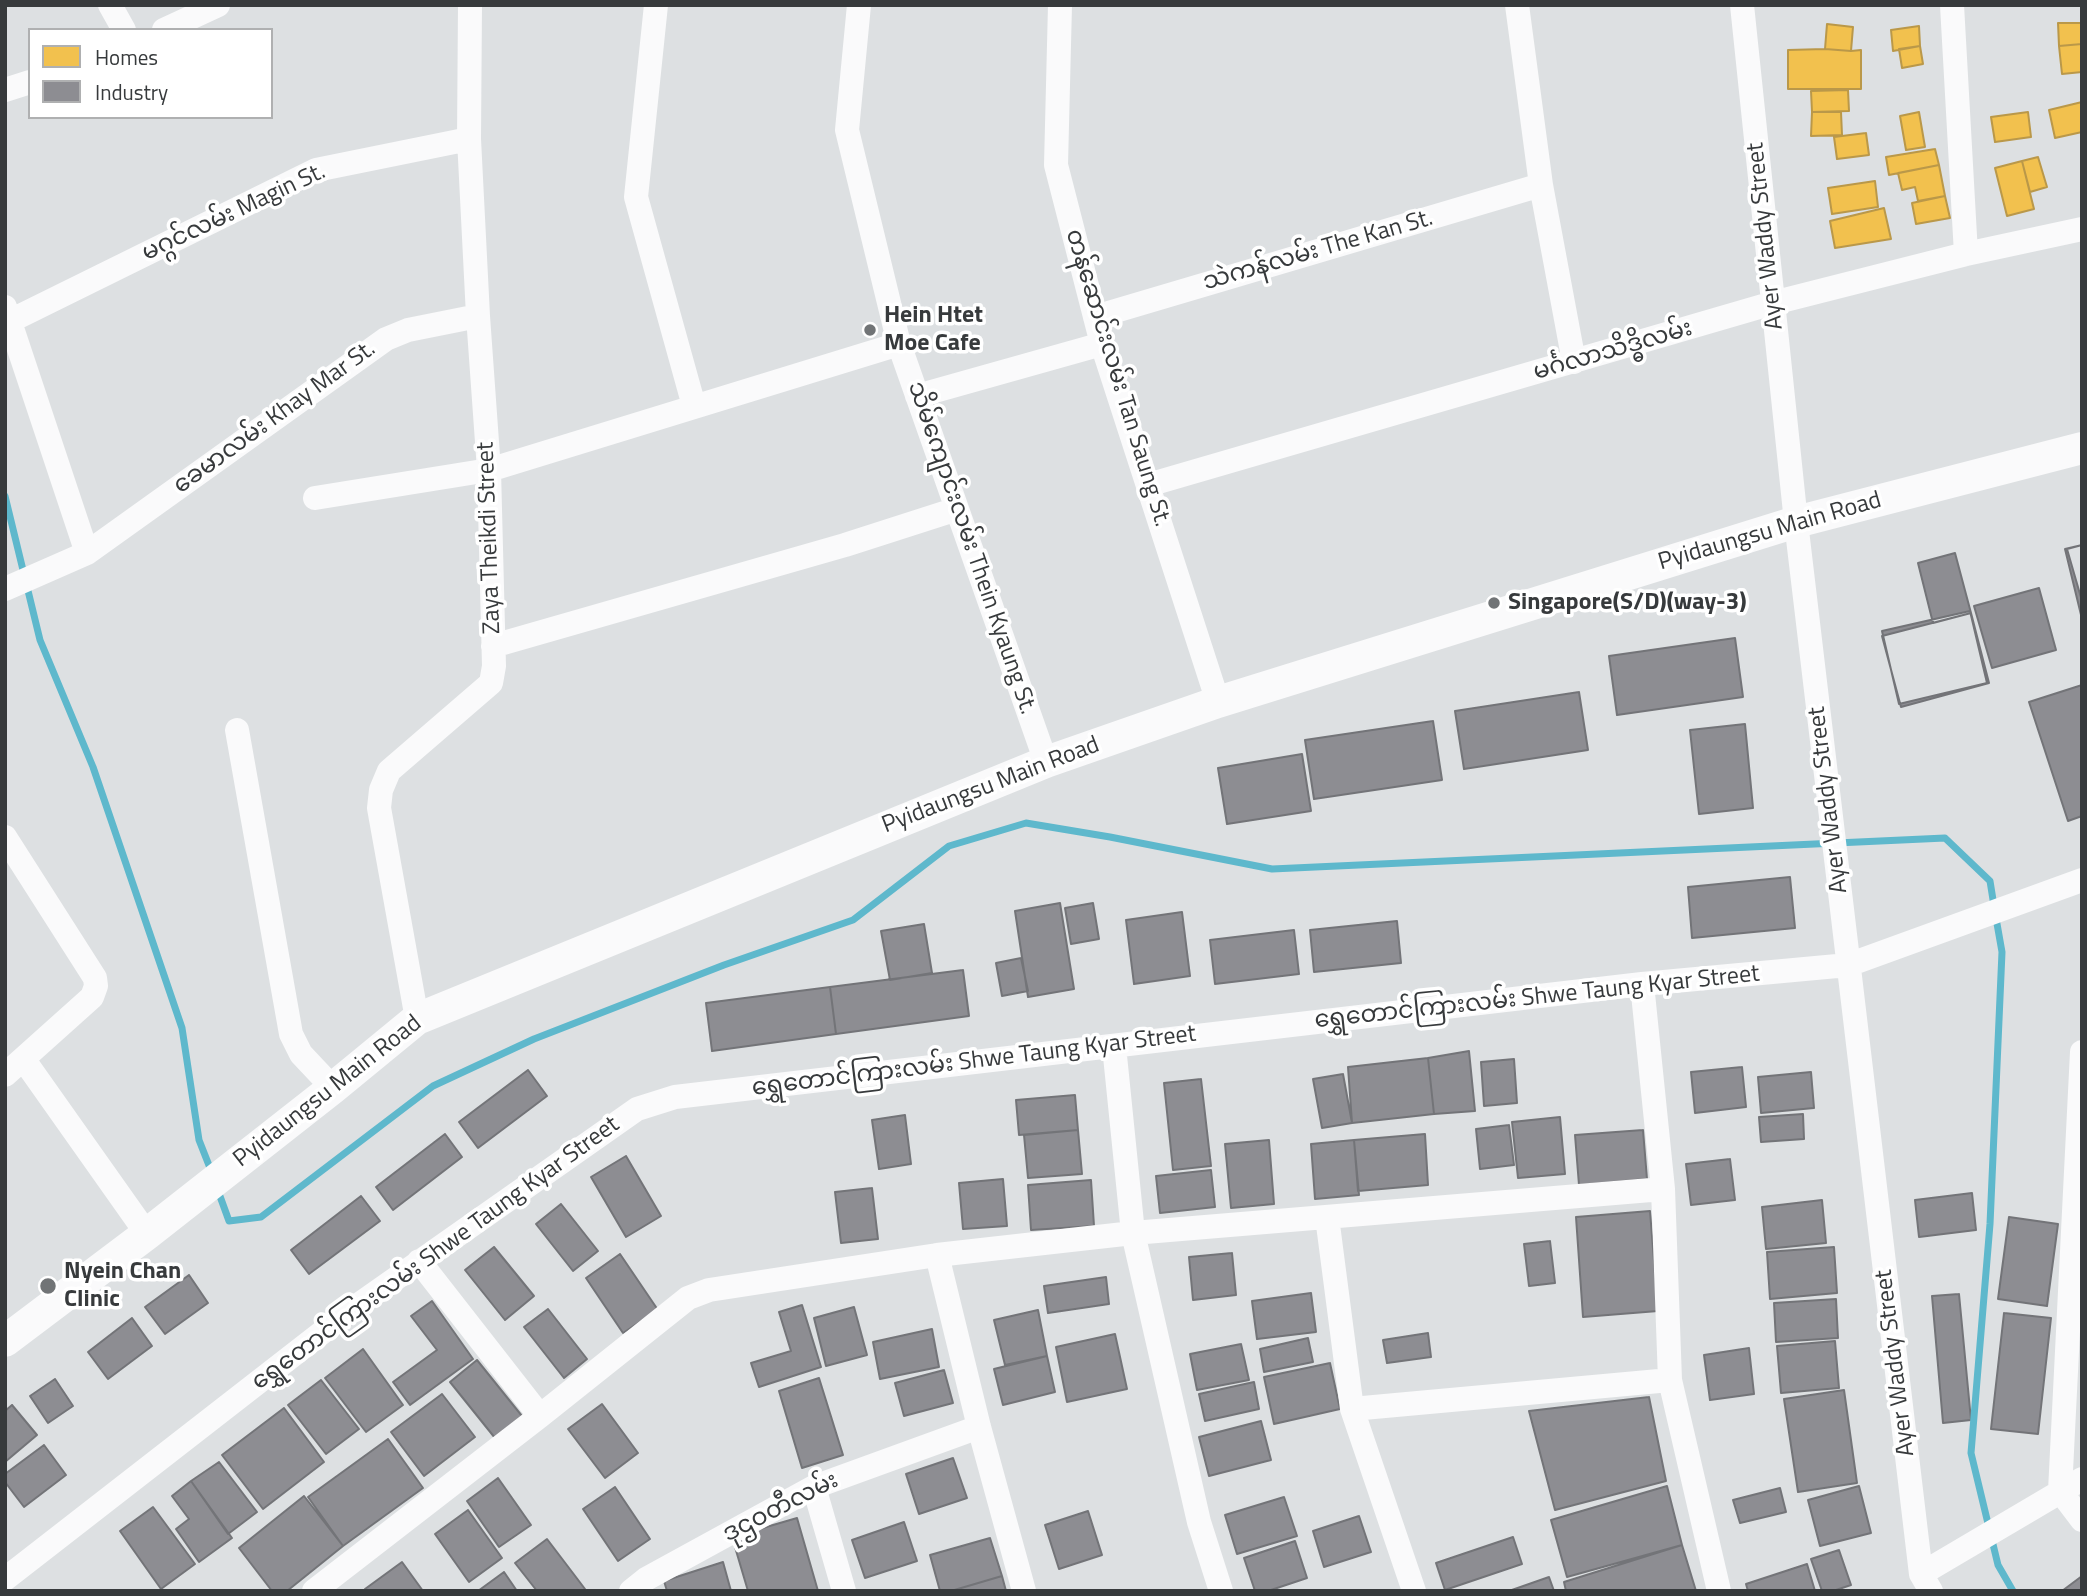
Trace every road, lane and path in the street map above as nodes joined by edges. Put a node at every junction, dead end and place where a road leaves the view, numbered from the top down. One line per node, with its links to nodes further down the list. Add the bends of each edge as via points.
1 (110, 5): 10 (street)
2 (218, 5): 11 (street)
3 (470, 5): 14 (street, Zaya Theikdi Street)
4 (656, 5): 26 (street, via 636,197)
5 (859, 5): 22 (street, သိမ်ကျောင်းလမ်း Thein Kyaung St., via 847,130)
6 (1060, 5): 21 (street, တန်ဆောင်းလမ်း Tan Saung St., via 1056,165)
7 (1517, 5): 15 (street)
8 (1742, 5): 18 (street, Ayer Waddy Street)
9 (1952, 5): 17 (street)
10 (123, 28)
11 (168, 28)
12 (28, 83): 13 (street)
13 (5, 90)
14 (469, 139): 19 (street, မဂ္ဂင်လမ်း Magin St., via 316,170); 20 (street, Zaya Theikdi Street)
15 (1541, 185): 21 (street, သဲကန်လမ်း The Kan St.); 24 (street)
16 (2082, 229): 17 (street, မင်္ဂလာသိဒ္ဓိလမ်း)
17 (1966, 254): 18 (street, မင်္ဂလာသိဒ္ဓိလမ်း)
18 (1773, 303): 24 (street, မင်္ဂလာသိဒ္ဓိလမ်း); 32 (street, Ayer Waddy Street)
19 (8, 314): 33 (street)
20 (478, 316): 28 (street, Zaya Theikdi Street); 33 (street, ခေမာလမ်း Khay Mar St., via 386,339)
21 (1095, 317): 23 (street, တန်ဆောင်းလမ်း Tan Saung St.)
22 (899, 344): 25 (street, သိမ်ကျောင်းလမ်း Thein Kyaung St.); 26 (street)
23 (1102, 344): 25 (street); 29 (street, တန်ဆောင်းလမ်း Tan Saung St.)
24 (1574, 362): 29 (street, မင်္ဂလာသိဒ္ဓိလမ်း)
25 (917, 396): 31 (street, သိမ်ကျောင်းလမ်း Thein Kyaung St.)
26 (694, 406): 28 (street)
27 (2082, 447): 32 (main road, Pyidaungsu Main Road)
28 (489, 470): 30 (street); 35 (street, Zaya Theikdi Street)
29 (1148, 485): 36 (street, တန်ဆောင်းလမ်း Tan Saung St.)
30 (314, 498)
31 (957, 509): 35 (street); 38 (street, သိမ်ကျောင်းလမ်း Thein Kyaung St.)
32 (1796, 522): 36 (main road, Pyidaungsu Main Road); 41 (street, Ayer Waddy Street)
33 (77, 557): 34 (street, ခေမာလမ်း Khay Mar St.)
34 (5, 589)
35 (493, 646): 43 (street, Zaya Theikdi Street, via 491,683 389,771 381,790 379,808)
36 (1218, 702): 38 (main road, Pyidaungsu Main Road)
37 (237, 730): 47 (street, via 291,1034 301,1054)
38 (1046, 762): 43 (main road, Pyidaungsu Main Road)
39 (5, 837): 46 (street, via 96,986 92,997)
40 (2082, 880): 41 (street, ရွှေတောင်ကြားလမ်း Shwe Taung Kyar Street)
41 (1848, 964): 42 (street, ရွှေတောင်ကြားလမ်း Shwe Taung Kyar Street); 64 (street, Ayer Waddy Street)
42 (1642, 984): 44 (street, ရွှေတောင်ကြားလမ်း Shwe Taung Kyar Street); 48 (street)
43 (416, 1019): 47 (main road, Pyidaungsu Main Road)
44 (1114, 1046): 50 (street); 53 (street, ရွှေတောင်ကြားလမ်း Shwe Taung Kyar Street, via 675,1097 637,1109)
45 (2082, 1052): 61 (street)
46 (14, 1068): 51 (street)
47 (333, 1088): 51 (main road, Pyidaungsu Main Road)
48 (1663, 1189): 49 (street); 55 (street)
49 (1328, 1217): 50 (street); 56 (street)
50 (1133, 1233): 52 (street); 69 (street, via 1199,1522)
51 (147, 1234): 54 (main road, Pyidaungsu Main Road)
52 (937, 1255): 57 (street, via 709,1290 688,1298); 58 (street)
53 (419, 1261): 57 (street); 63 (street, ရွှေတောင်ကြားလမ်း Shwe Taung Kyar Street)
54 (5, 1341)
55 (1670, 1380): 56 (street); 71 (street)
56 (1352, 1409): 70 (street)
57 (540, 1416): 66 (street)
58 (979, 1427): 60 (street, ဒုဌဝတီလမ်း); 68 (street)
59 (2082, 1479): 61 (street)
60 (814, 1487): 65 (street, ဒုဌဝတီလမ်း); 67 (street)
61 (2060, 1491): 62 (street); 64 (street)
62 (2082, 1520)
63 (5, 1579)
64 (1926, 1582)
65 (642, 1587)
66 (314, 1591)
67 (844, 1591)
68 (1024, 1591)
69 (1221, 1591)
70 (1414, 1591)
71 (1719, 1591)

